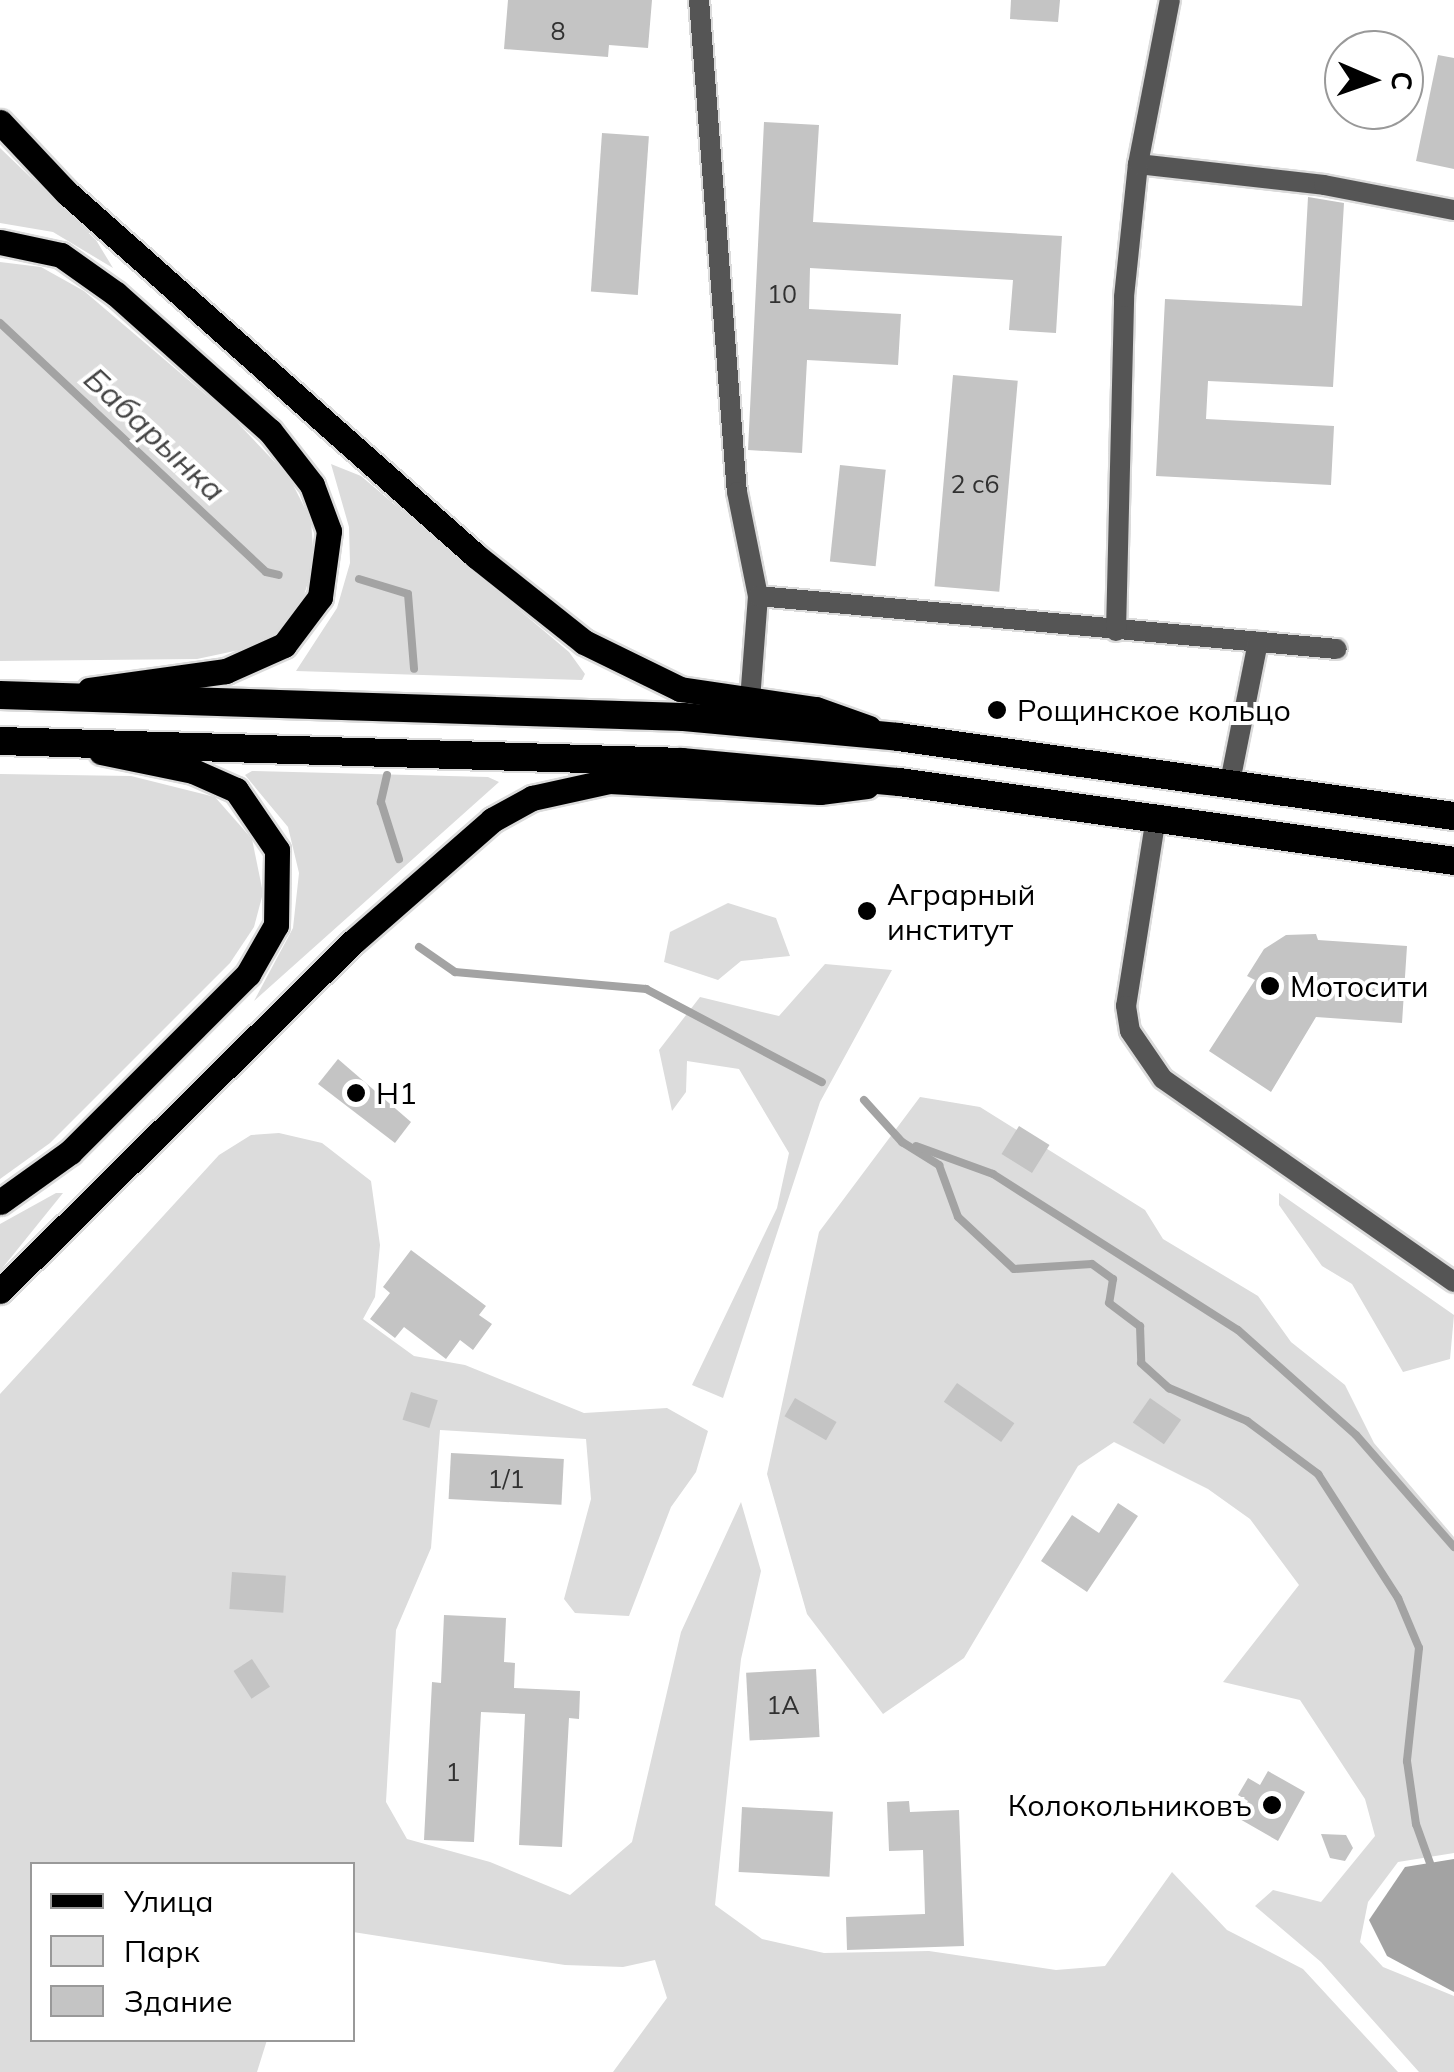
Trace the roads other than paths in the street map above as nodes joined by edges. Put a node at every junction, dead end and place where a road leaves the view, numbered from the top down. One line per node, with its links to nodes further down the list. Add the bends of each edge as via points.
1 (699, 0): 7 (street, via 737,492)
2 (1170, 0): 4 (street)
3 (0, 122): 13 (main road, via 66,192 536,608 648,677)
4 (1138, 164): 5 (street, via 1324,185); 8 (street, via 1124,297)
5 (1454, 210)
6 (0, 242): 12 (main road, via 60,255 116,294 270,432 312,484 329,531 320,596 298,631 266,657 226,672)
7 (758, 596): 8 (street); 13 (street)
8 (1116, 630): 9 (street)
9 (1258, 642): 10 (street); 18 (street)
10 (1338, 649)
11 (0, 695): 12 (highway)
12 (50, 695): 14 (highway, via 546,710)
13 (750, 701): 14 (main road, via 816,710)
14 (898, 737): 18 (highway)
15 (0, 741): 16 (highway)
16 (47, 742): 17 (highway, via 559,756); 22 (main road, via 193,770 236,790 277,850 280,900 265,949 248,974 60,1161)
17 (899, 782): 20 (highway); 24 (main road, via 820,792 609,780 532,798 463,844 354,941)
18 (1230, 782): 19 (highway)
19 (1454, 816)
20 (1156, 817): 21 (highway); 23 (street, via 1126,1006 1130,1032 1163,1079)
21 (1454, 861)
22 (0, 1202)
23 (1454, 1282)
24 (0, 1291)

